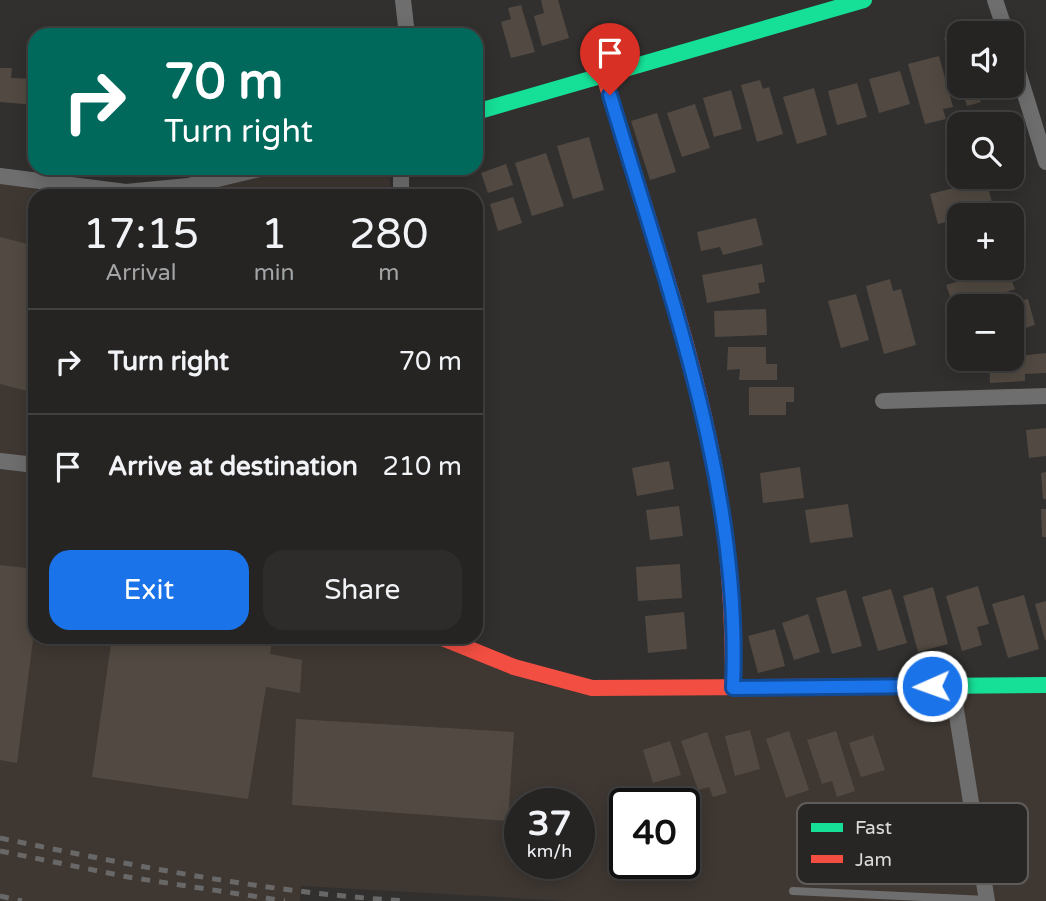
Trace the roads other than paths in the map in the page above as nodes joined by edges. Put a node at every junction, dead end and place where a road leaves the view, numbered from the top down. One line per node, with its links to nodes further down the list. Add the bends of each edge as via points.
1 (403, 0): 5 (street)
2 (864, 0): 6 (street)
3 (995, 0): 4 (street)
4 (1002, 21)
5 (406, 28)
6 (604, 76): 8 (street); 21 (street, via 701,407 732,575 736,630)
7 (1024, 91): 9 (street)
8 (483, 110)
9 (1046, 162)
10 (234, 175): 13 (street)
11 (0, 176): 12 (street)
12 (102, 189)
13 (157, 189)
14 (1046, 396): 15 (street)
15 (883, 401)
16 (0, 461): 17 (street)
17 (28, 464)
18 (456, 644): 21 (street, via 502,664 579,686)
19 (953, 685): 20 (street); 21 (street); 22 (street)
20 (1046, 685)
21 (733, 688)
22 (972, 803)
23 (793, 891): 24 (lane)
24 (987, 900)

